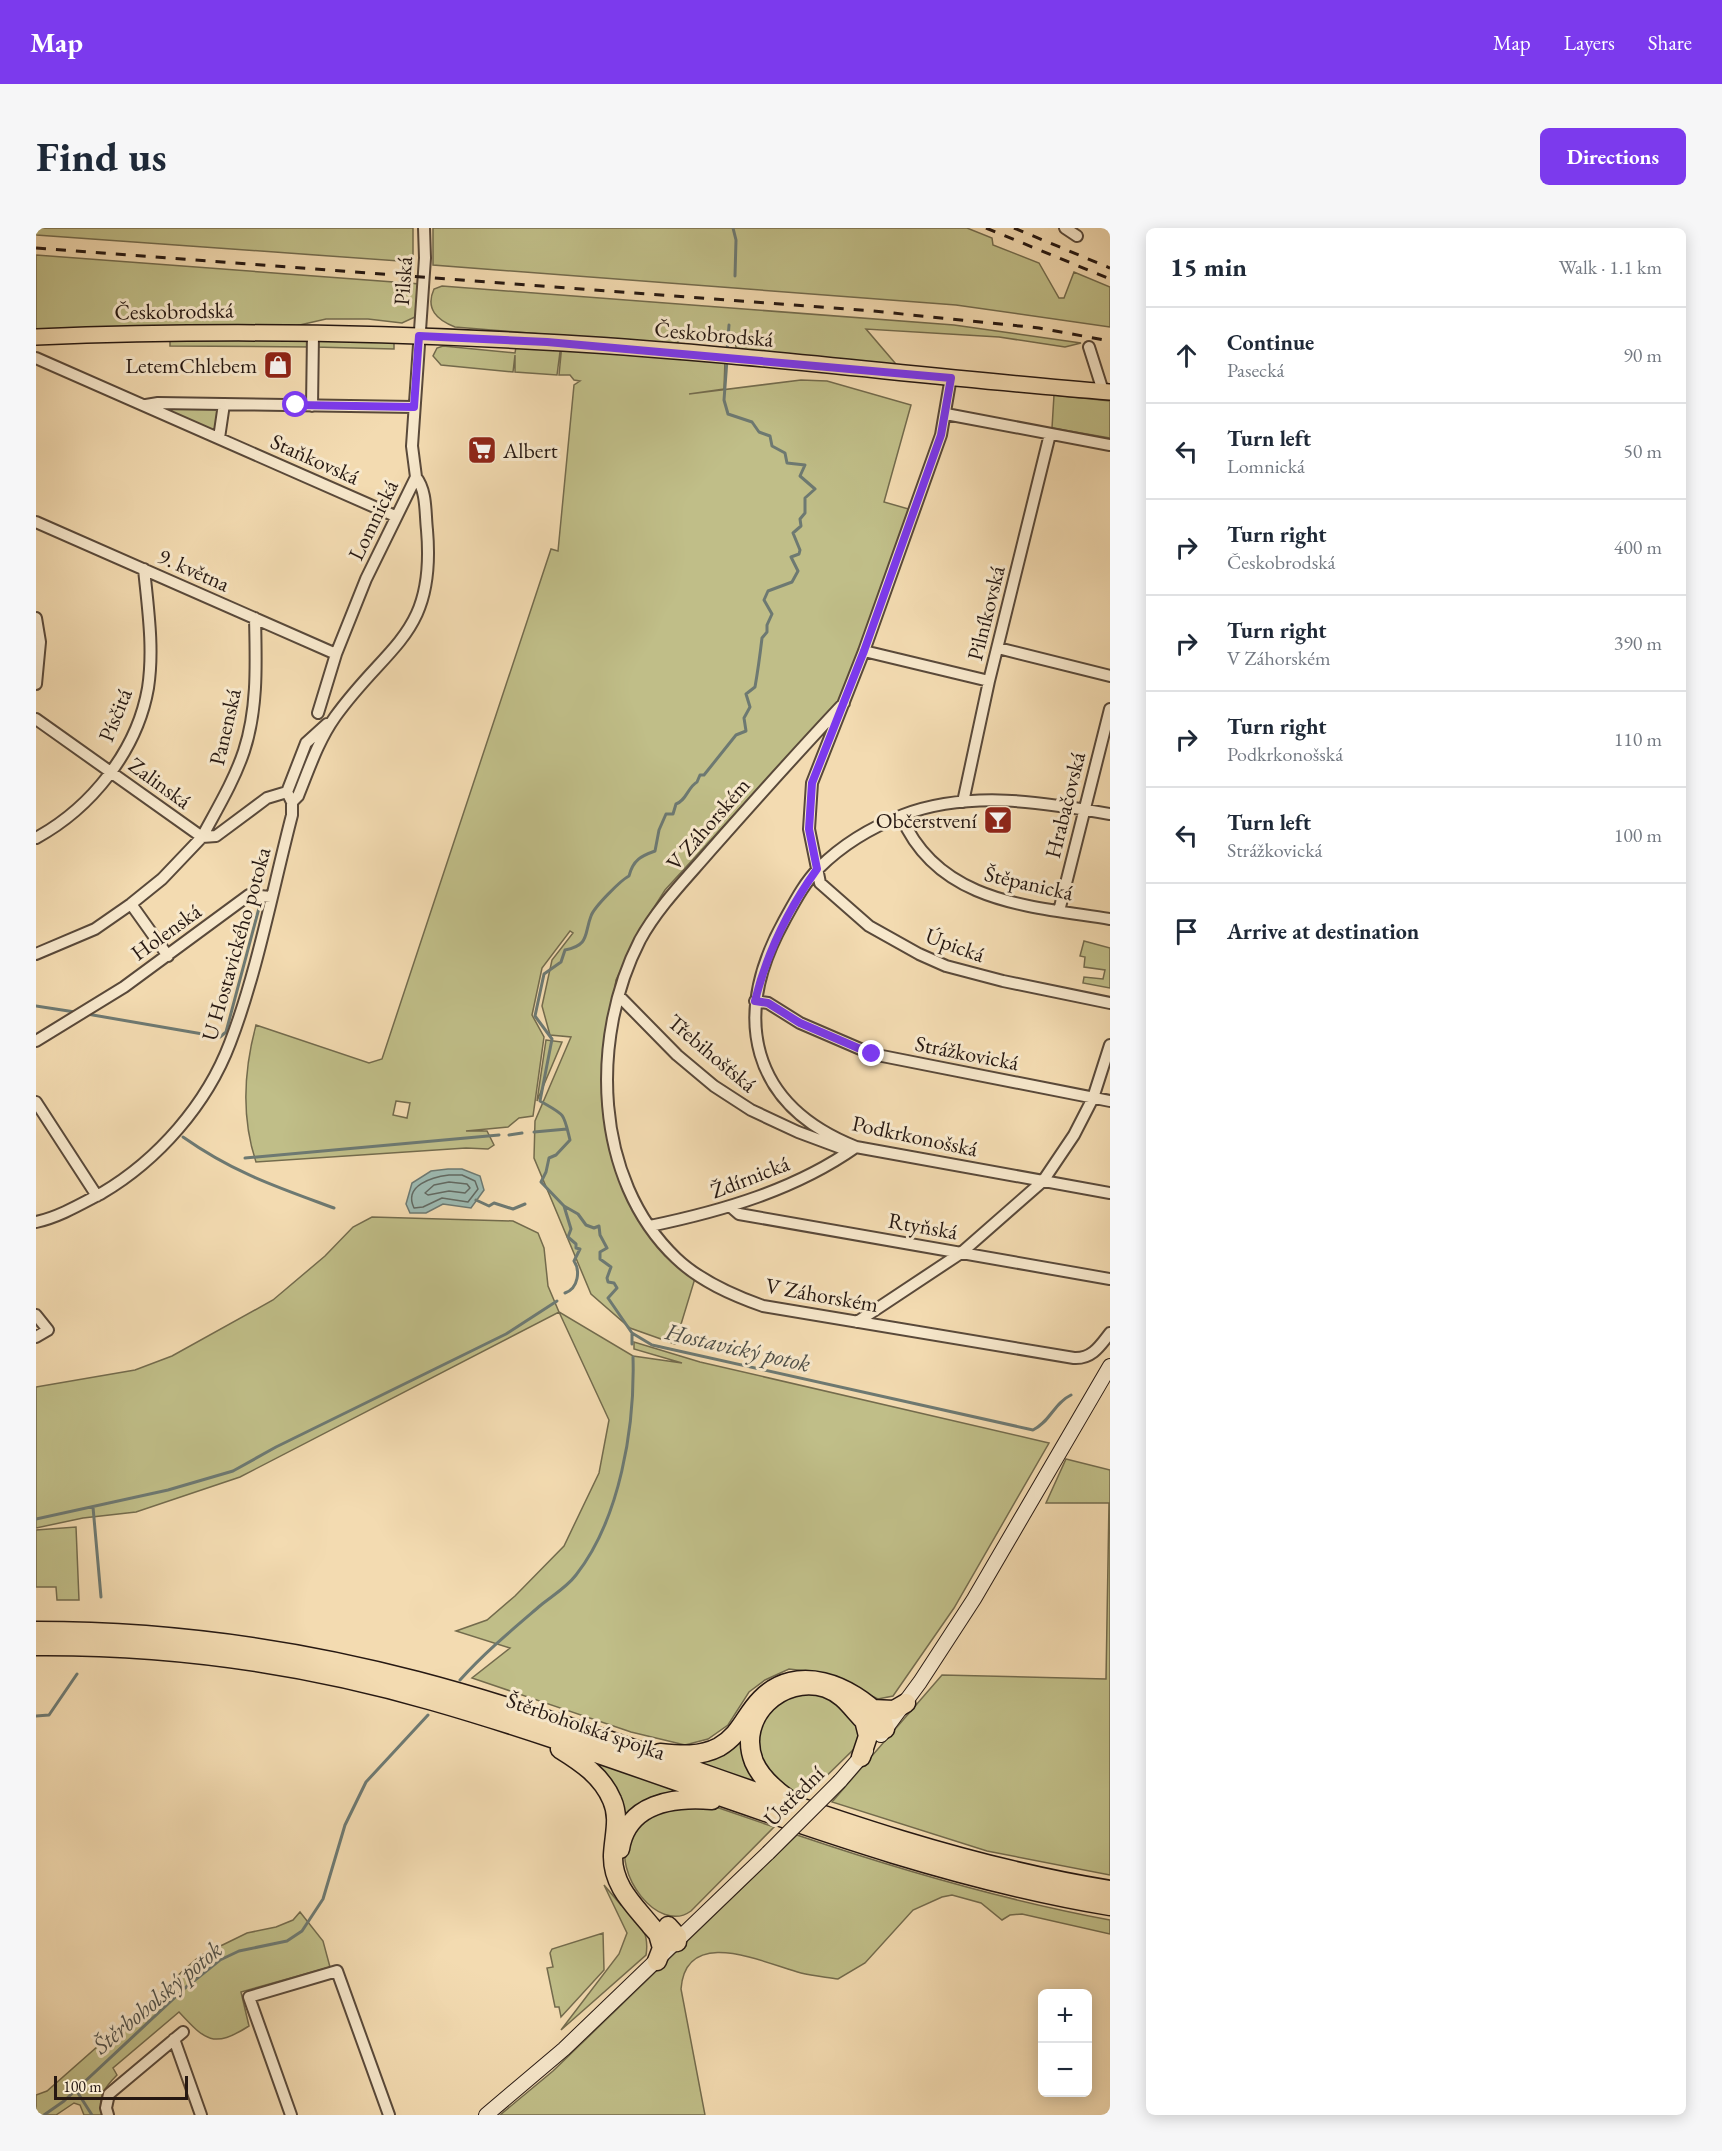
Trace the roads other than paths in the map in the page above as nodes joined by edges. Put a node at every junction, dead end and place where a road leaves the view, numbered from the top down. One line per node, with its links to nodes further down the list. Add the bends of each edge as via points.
1 (424, 228): 4 (street, Pilská)
2 (1065, 228): 3 (street)
3 (1077, 236)
4 (419, 336): 6 (main road, Českobrodská); 9 (main road, Českobrodská, via 547,342); 14 (street, Lomnická)
5 (36, 337): 6 (main road, Českobrodská, via 169,332)
6 (313, 341): 13 (street)
7 (1089, 347): 10 (street)
8 (36, 358): 12 (street, Staňkovská)
9 (951, 378): 10 (main road, Českobrodská); 15 (street, V Záhorském)
10 (1106, 392)
11 (224, 404): 12 (street); 13 (street, via 296,400); 17 (street)
12 (146, 405): 17 (street, Staňkovská)
13 (312, 406): 14 (street)
14 (414, 407): 19 (street, Lomnická, via 412,446)
15 (946, 414): 16 (street); 26 (street, V Záhorském)
16 (1050, 434): 18 (street); 25 (street, Pilníkovská)
17 (219, 438): 20 (street, Staňkovská)
18 (1110, 445)
19 (416, 477): 20 (street, Lomnická); 36 (street, via 422,484 428,546 429,574 422,604 406,633 334,718 306,743)
20 (395, 516): 27 (street, Lomnická)
21 (36, 522): 22 (street, 9. května)
22 (144, 569): 24 (street, 9. května); 35 (street, Písčitá, via 150,629 147,689 140,717)
23 (36, 618): 30 (street, via 40,642)
24 (255, 618): 27 (street, 9. května); 41 (street, Panenská, via 253,715 230,785)
25 (998, 648): 28 (street); 29 (street, Pilníkovská)
26 (864, 651): 29 (street); 31 (street, V Záhorském)
27 (336, 654): 33 (street, Lomnická)
28 (1110, 676)
29 (990, 681): 37 (street, Pilníkovská)
30 (36, 684)
31 (844, 703): 43 (street, V Záhorském, via 812,783 809,829); 50 (street, V Záhorském, via 667,901 641,939)
32 (1110, 709): 38 (street, Hrabačovská)
33 (318, 713)
34 (36, 719): 35 (street, Zalinská)
35 (111, 772): 41 (street, Zalinská); 42 (street, Písčitá, via 85,804)
36 (290, 797): 41 (street, via 267,798 216,836); 44 (street, U Hostavického potoka, via 292,815)
37 (963, 801): 38 (street, Podkrkonošská, via 1011,801); 40 (street, Podkrkonošská)
38 (1084, 809): 39 (street, Podkrkonošská); 46 (street, Hrabačovská)
39 (1110, 814)
40 (901, 816): 43 (street, Podkrkonošská, via 847,844); 46 (street, Štěpanická, via 909,835 938,868 966,888 1009,902)
41 (202, 837): 45 (street, via 162,879)
42 (36, 838)
43 (817, 869): 51 (street, Podkrkonošská, via 776,935); 52 (street, Úpická, via 820,883 850,911 919,954 974,974)
44 (271, 897): 49 (street, Holenská, via 249,895); 61 (street, U Hostavického potoka, via 230,1044 210,1083 156,1153)
45 (130, 904): 48 (street, via 95,929); 49 (street)
46 (1059, 911): 47 (street, Štěpanická)
47 (1110, 920)
48 (36, 954)
49 (168, 957): 53 (street, Holenská)
50 (619, 996): 58 (street, Třebihošťská, via 677,1055 751,1110 838,1148); 64 (street, V Záhorském, via 609,1045 610,1117 624,1182)
51 (755, 1001): 55 (street, Strážkovická, via 768,1003 810,1029 872,1054); 58 (street, Podkrkonošská, via 757,1047 777,1087 809,1122)
52 (1110, 1003)
53 (36, 1041)
54 (1110, 1045): 55 (street)
55 (1093, 1098): 56 (street, Strážkovická); 59 (street)
56 (1110, 1101)
57 (36, 1102): 61 (street)
58 (856, 1147): 59 (street, Podkrkonošská); 62 (street, Ždírnická, via 793,1183)
59 (1043, 1181): 60 (street, Podkrkonošská); 65 (street)
60 (1110, 1193)
61 (97, 1196): 63 (street, U Hostavického potoka)
62 (731, 1207): 64 (street, Ždírnická); 65 (street, Rtyňská, via 740,1214)
63 (36, 1222)
64 (650, 1226): 68 (street, V Záhorském, via 678,1260 720,1289 763,1306)
65 (961, 1253): 66 (street, Rtyňská); 68 (street)
66 (1110, 1279)
67 (36, 1315): 70 (street, via 48,1330)
68 (857, 1322): 69 (street, V Záhorském, via 1083,1359)
69 (1110, 1333)
70 (36, 1337)
71 (1110, 1366): 74 (street, Ústřední, via 974,1599)
72 (36, 1631): 78 (highway, Štěrboholská spojka, via 183,1638 327,1660 464,1694)
73 (36, 1646): 77 (highway, Štěrboholská spojka, via 140,1650 283,1667 402,1693)
74 (906, 1703): 75 (highway, via 894,1710); 76 (street, Ústřední)
75 (868, 1715): 76 (highway, via 875,1730); 78 (highway, via 832,1684 794,1680 767,1694 737,1733 710,1751 681,1755); 79 (highway, via 868,1736); 81 (highway, via 839,1694 808,1685 774,1696 755,1719 751,1750 762,1777 788,1798)
76 (885, 1729): 79 (street, Ústřední)
77 (527, 1730): 80 (highway, Štěrboholská spojka); 85 (highway, via 576,1759 605,1786 616,1817 616,1877 627,1897)
78 (623, 1747): 81 (highway, Štěrboholská spojka)
79 (861, 1757): 84 (street, Ústřední, bridge)
80 (746, 1806): 83 (highway, Štěrboholská spojka, via 937,1868); 85 (highway, via 712,1800 672,1800 650,1807 630,1824 620,1846 624,1880)
81 (824, 1816): 82 (highway, Štěrboholská spojka, via 984,1864)
82 (1110, 1890)
83 (1110, 1906)
84 (692, 1928): 85 (highway)
85 (668, 1934): 86 (highway)
86 (657, 1961): 91 (street, via 564,2049)
87 (108, 2115): 88 (street, via 110,2094 179,2035)
88 (201, 2115)
89 (291, 2115): 90 (street, via 249,1997 337,1971)
90 (389, 2115)
91 (486, 2115)

